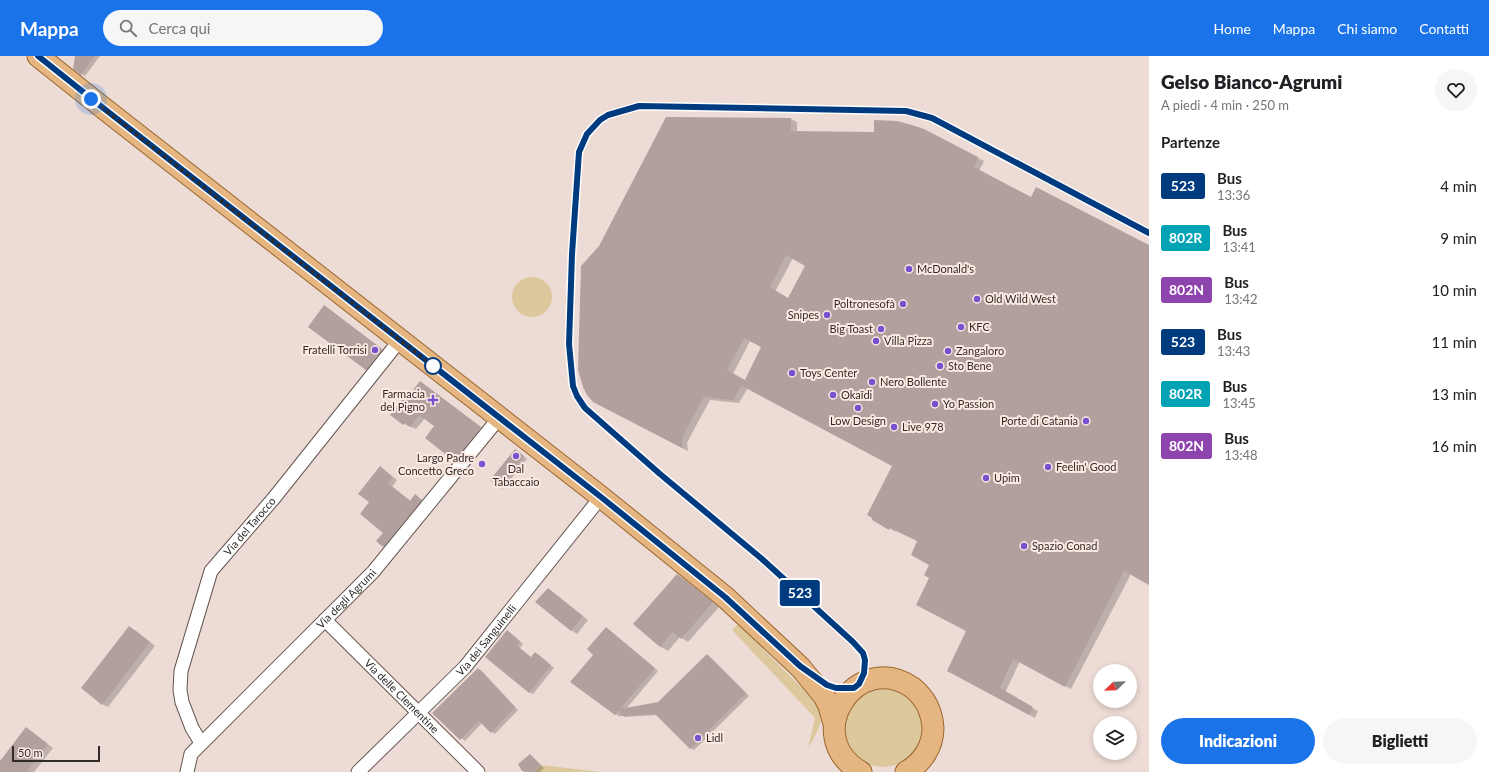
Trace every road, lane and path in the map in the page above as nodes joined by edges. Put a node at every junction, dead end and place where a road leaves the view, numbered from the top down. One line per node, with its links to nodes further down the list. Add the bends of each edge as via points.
1 (38, 56): 2 (main road)
2 (400, 340): 3 (main road); 10 (street, Via del Tarocco, via 274,498 211,571 181,671 182,702)
3 (500, 418): 4 (main road); 5 (street, Via degli Agrumi, via 373,572)
4 (601, 497): 6 (main road, via 725,597); 8 (street, Via dei Sanguinelli, via 465,667)
5 (325, 620): 8 (street, Via delle Clementine); 10 (street, Via degli Agrumi)
6 (800, 666): 7 (main road, via 827,685); 9 (main road, via 824,696)
7 (854, 688): 9 (main road, via 840,704); 11 (main road, via 879,678 900,681 915,690 926,704 932,720 932,737)
8 (418, 712): 13 (street, Via dei Sanguinelli); 14 (street, Via delle Clementine)
9 (834, 724): 15 (main road, via 839,751 848,763)
10 (201, 743): 12 (street, Via degli Agrumi, via 191,754)
11 (928, 750): 16 (main road, via 918,764); 17 (main road)
12 (187, 772)
13 (358, 772)
14 (478, 772)
15 (861, 772)
16 (906, 772)
17 (927, 772)

